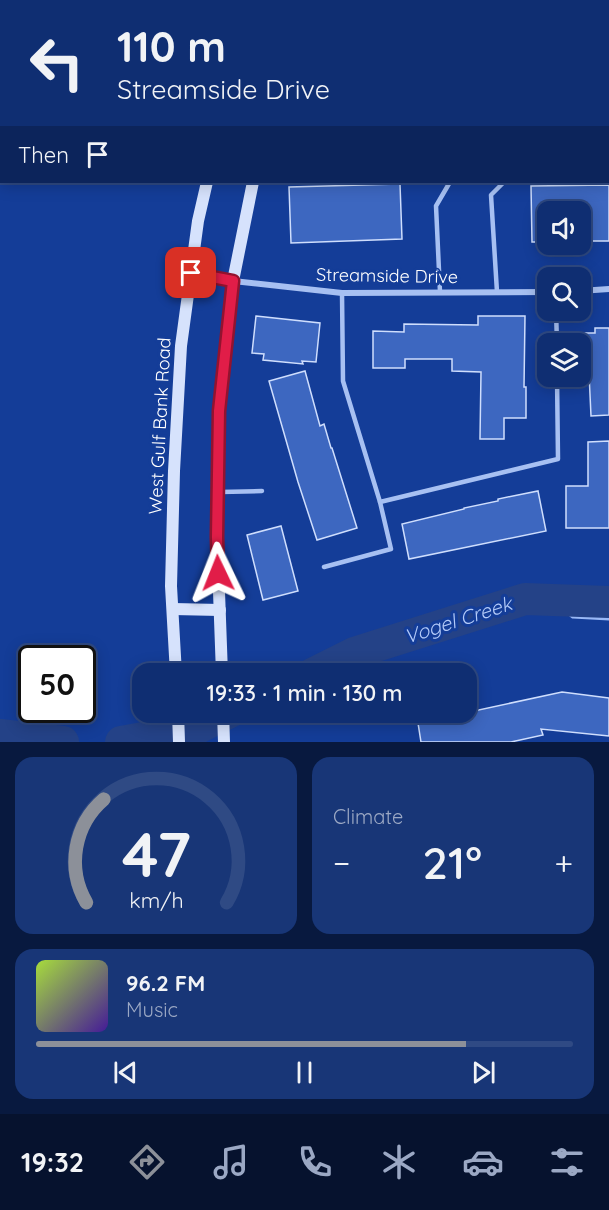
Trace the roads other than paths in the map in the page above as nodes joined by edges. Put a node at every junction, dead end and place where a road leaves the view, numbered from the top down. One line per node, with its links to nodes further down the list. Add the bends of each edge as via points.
1 (207, 183): 5 (main road, West Gulf Bank Road)
2 (253, 183): 6 (main road)
3 (449, 183): 9 (lane, via 436,206)
4 (503, 183): 10 (lane, via 491,195)
5 (191, 273): 6 (street, Streamside Drive); 18 (main road, West Gulf Bank Road, via 180,357)
6 (233, 281): 12 (street, Streamside Drive); 15 (main road, via 219,411)
7 (609, 289): 8 (street)
8 (591, 290)
9 (440, 292): 10 (street, Streamside Drive); 12 (street, Streamside Drive)
10 (497, 292): 11 (street, Streamside Drive)
11 (537, 292)
12 (342, 293): 16 (lane, via 343,381)
13 (557, 387): 16 (lane, via 558,459)
14 (262, 491): 15 (lane)
15 (218, 492): 19 (main road)
16 (380, 502): 17 (lane, via 391,549)
17 (324, 567)
18 (173, 609): 19 (main road); 20 (main road, West Gulf Bank Road)
19 (220, 610): 21 (main road)
20 (175, 663)
21 (222, 663)
22 (178, 723): 24 (main road)
23 (223, 723): 25 (main road)
24 (179, 742)
25 (224, 742)

